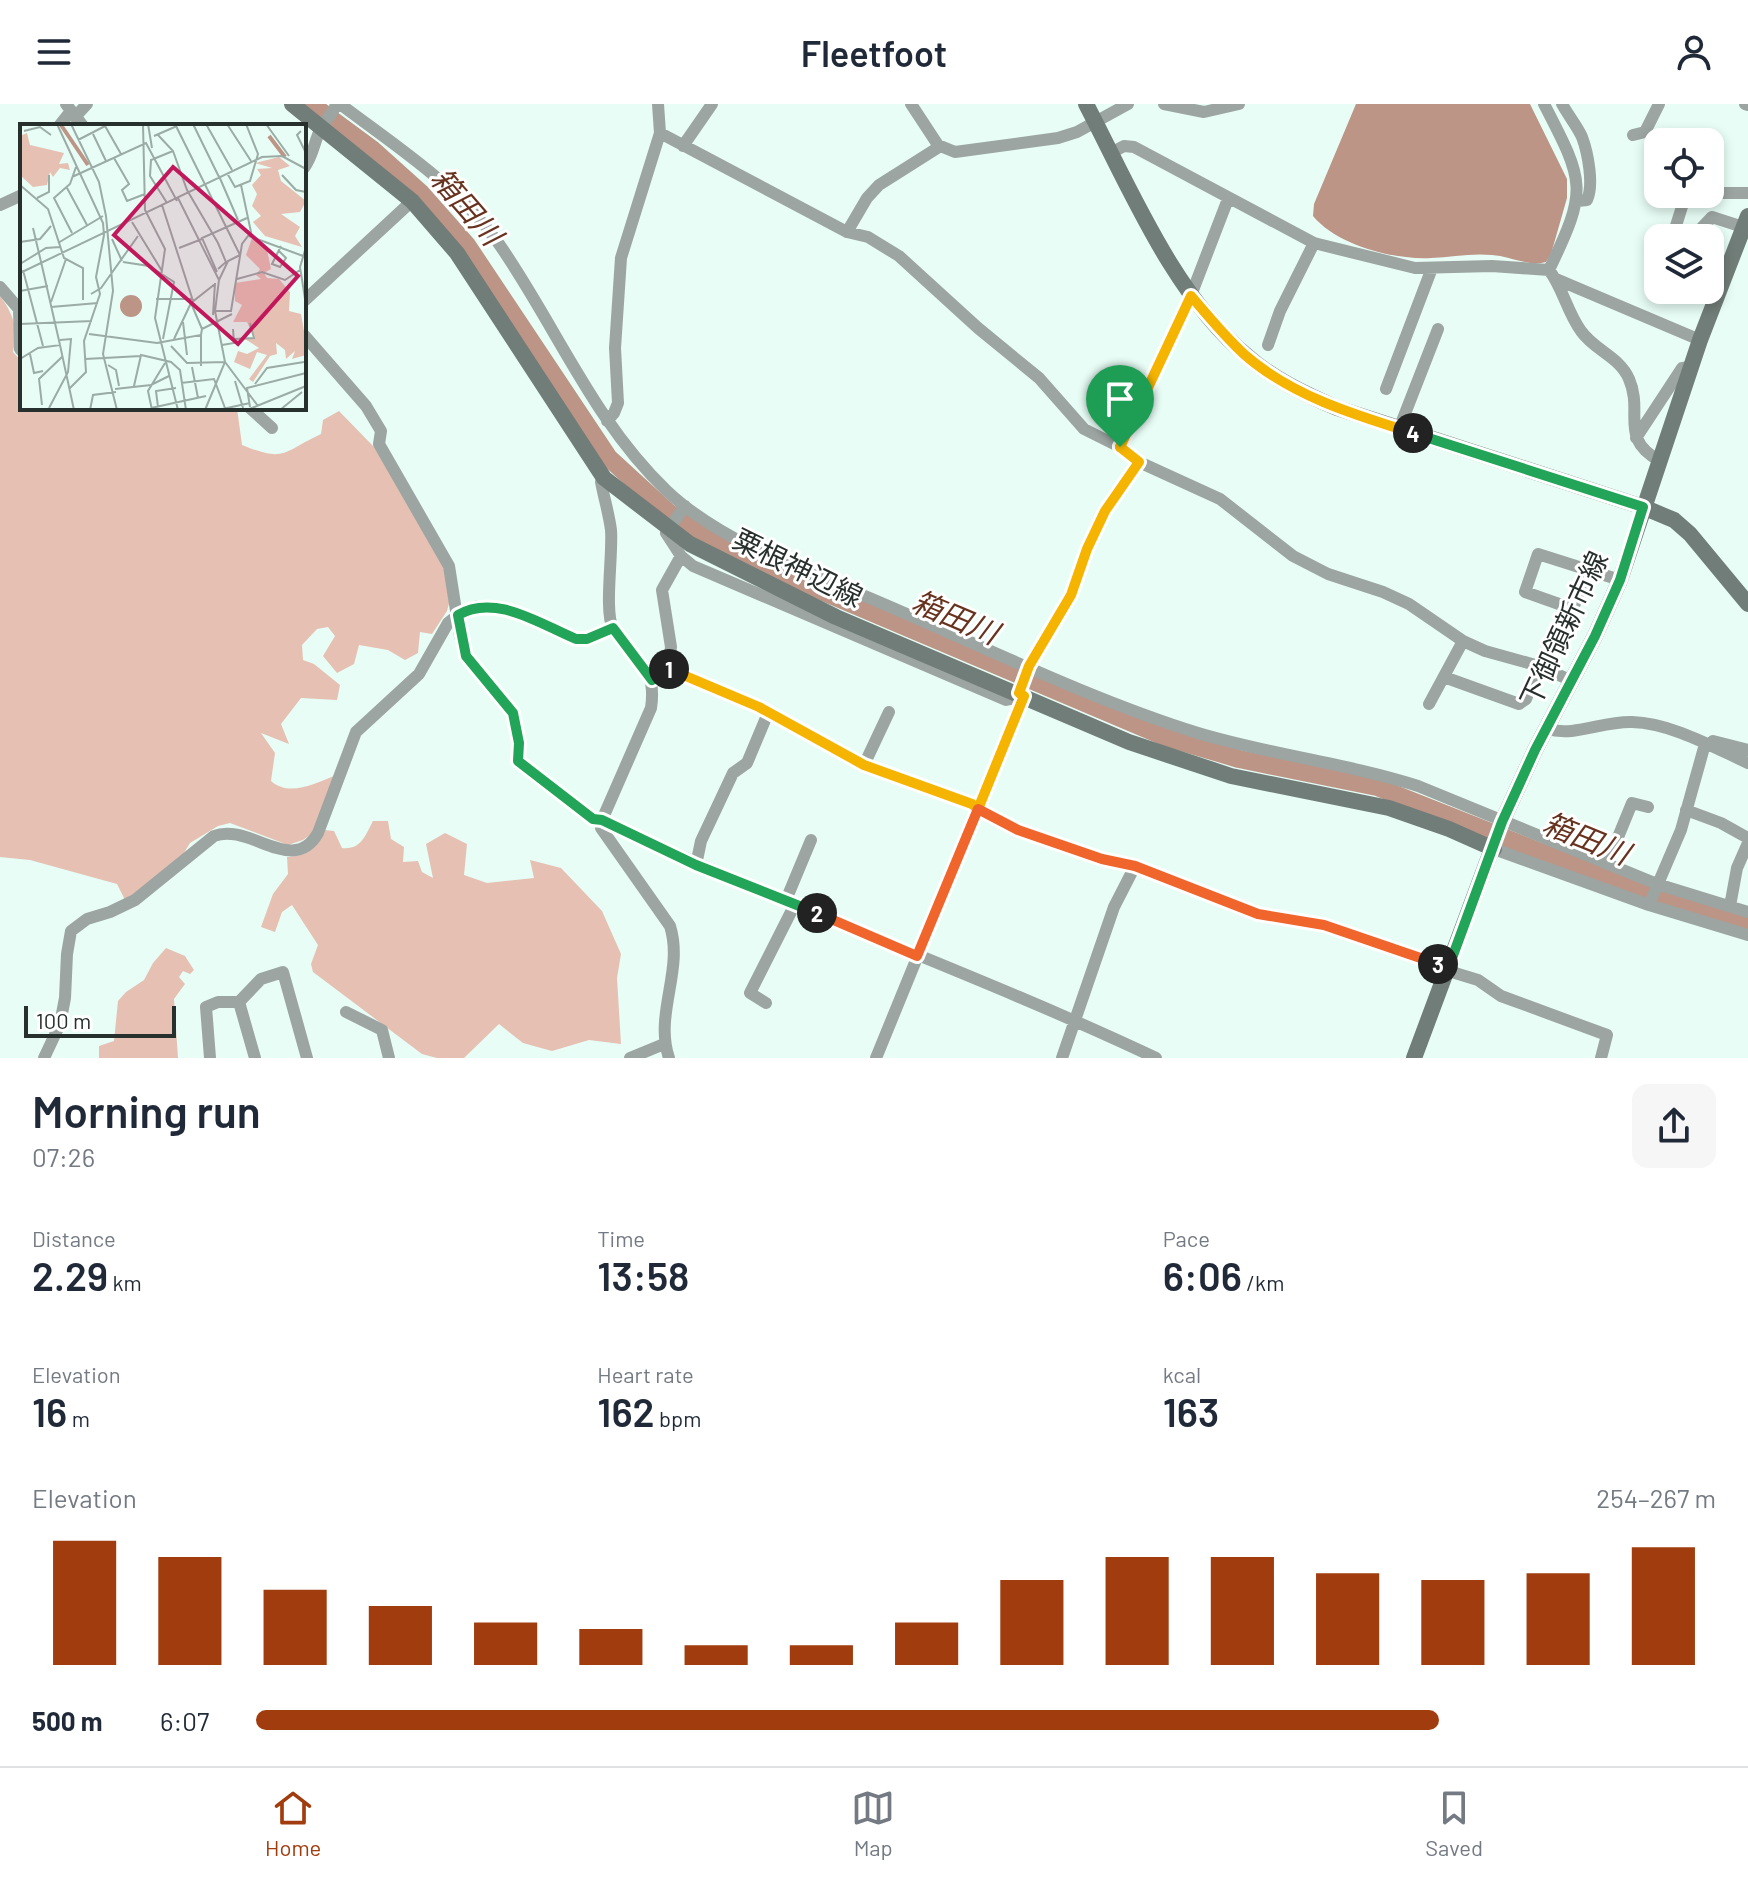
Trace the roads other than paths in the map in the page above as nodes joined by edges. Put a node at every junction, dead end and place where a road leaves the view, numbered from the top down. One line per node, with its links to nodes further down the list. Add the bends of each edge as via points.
1 (87, 104): 14 (street)
2 (292, 104): 16 (main road, 粟根神辺線)
3 (712, 104): 19 (street)
4 (911, 104): 20 (street)
5 (1086, 104): 15 (main road)
6 (1128, 104): 15 (street)
7 (1164, 104): 8 (street, via 1204,112)
8 (1239, 104)
9 (1544, 104): 28 (street, via 1576,172)
10 (1562, 104): 28 (street, via 1582,137 1589,174 1590,195)
11 (1659, 104): 18 (street, via 1645,132)
12 (337, 105): 16 (street); 47 (street, via 453,189 498,244)
13 (657, 105): 17 (street)
14 (74, 114)
15 (1095, 121): 20 (street, via 1058,138 955,152); 21 (main road)
16 (322, 126): 22 (street); 27 (main road, 粟根神辺線)
17 (660, 133): 19 (street); 47 (street, via 621,258 615,348 618,403)
18 (1633, 135)
19 (683, 146): 32 (street)
20 (939, 147): 32 (street, via 879,185)
21 (1111, 153): 26 (street, via 1134,147); 37 (main road)
22 (306, 166)
23 (1724, 193): 24 (street)
24 (1748, 193)
25 (20, 196): 29 (street)
26 (1228, 199): 33 (street); 37 (street)
27 (412, 201): 38 (street); 54 (main road, 粟根神辺線, via 457,253)
28 (1578, 201): 35 (street)
29 (0, 205)
30 (1746, 222): 31 (street, via 1712,217); 41 (main road, 下御領新市線)
31 (1704, 224)
32 (847, 232): 51 (street, via 868,237 899,256 1039,378 1084,429)
33 (1314, 243): 34 (street, via 1392,265); 42 (street)
34 (1432, 268): 35 (street, via 1492,266); 45 (street)
35 (1552, 274): 41 (street); 50 (street, via 1581,333 1628,377)
36 (0, 287): 43 (street, via 19,309)
37 (1191, 296): 49 (main road, via 1246,356 1276,377 1316,399); 51 (street)
38 (306, 299)
39 (1438, 329): 49 (street)
40 (306, 339): 62 (street, via 366,406 381,431 379,444 449,566)
41 (1700, 340): 44 (main road, 下御領新市線)
42 (1268, 345)
43 (20, 349)
44 (1691, 367): 50 (street, via 1682,368); 52 (main road, 下御領新市線)
45 (1386, 389)
46 (252, 410): 48 (street)
47 (607, 421): 55 (street)
48 (272, 428)
49 (1399, 429): 56 (main road)
50 (1636, 438): 52 (street, via 1644,452)
51 (1120, 447): 53 (street)
52 (1660, 461): 56 (main road, 下御領新市線)
53 (1139, 462): 64 (street, via 1220,499 1293,556 1409,604); 65 (street, via 1105,511 1071,595)
54 (604, 478): 57 (main road, 粟根神辺線); 63 (street)
55 (685, 506): 57 (street); 65 (street, via 761,550)
56 (1643, 507): 60 (main road, 下御領新市線); 61 (main road, via 1674,520 1690,534)
57 (669, 528): 58 (street, via 666,533); 70 (main road, 粟根神辺線, via 736,569 836,617)
58 (681, 556): 67 (street, via 662,590 671,647); 70 (street, via 720,578 1006,700)
59 (1586, 571): 59 (street, via 1538,554 1525,592 1573,609); 60 (street)
60 (1620, 580): 69 (main road, 下御領新市線)
61 (1748, 604)
62 (458, 615): 63 (street, via 478,606 499,607 576,639); 82 (street, via 466,656 513,713 518,761 593,819); 103 (street, via 419,674 356,732 309,845 288,852 224,832 135,900 71,931 60,1024)
63 (613, 628): 67 (street)
64 (1463, 641): 66 (street); 68 (street)
65 (1029, 666): 70 (street); 83 (street, via 1189,730 1384,775)
66 (1539, 666): 68 (street, via 1519,704); 69 (street)
67 (660, 674): 73 (street); 82 (street, via 651,708)
68 (1444, 677): 71 (street)
69 (1572, 681): 74 (main road, 下御領新市線)
70 (1022, 694): 80 (street); 86 (main road, 粟根神辺線, via 1198,766 1389,808)
71 (1429, 704)
72 (889, 712): 78 (street)
73 (768, 713): 78 (street); 88 (street, via 747,763 733,773 701,841)
74 (1547, 729): 75 (street, via 1569,733 1630,722); 83 (main road, 下御領新市線)
75 (1701, 743): 76 (street, via 1700,737); 77 (street); 81 (street)
76 (1748, 750)
77 (1748, 763)
78 (864, 765): 80 (street)
79 (1648, 807): 87 (street, via 1632,803)
80 (978, 809): 89 (street, via 1065,848); 96 (street)
81 (1686, 810): 85 (street); 90 (street)
82 (602, 820): 88 (street); 102 (street, via 607,839 670,926 675,941)
83 (1502, 824): 86 (main road, 下御領新市線); 87 (street)
84 (811, 840): 91 (street)
85 (1748, 840): 93 (street)
86 (1495, 846): 92 (street); 97 (main road, 下御領新市線)
87 (1607, 864): 90 (street)
88 (696, 865): 91 (street)
89 (1135, 866): 97 (street, via 1258,914 1324,925); 101 (street, via 1114,907)
90 (1657, 884): 92 (street); 93 (street)
91 (791, 902): 96 (street); 99 (street, via 750,993)
92 (1649, 905): 95 (street)
93 (1730, 906): 94 (street)
94 (1748, 912)
95 (1748, 935)
96 (917, 956): 101 (street); 110 (street)
97 (1448, 969): 113 (main road, 下御領新市線); 114 (street, via 1501,996 1607,1035)
98 (239, 1002): 104 (street, via 206,1007); 105 (street); 106 (street, via 261,979 283,972)
99 (766, 1003)
100 (346, 1012): 107 (street, via 382,1030)
101 (1075, 1020): 111 (street); 112 (street)
102 (664, 1044): 108 (street); 109 (street)
103 (44, 1058)
104 (210, 1058)
105 (255, 1058)
106 (307, 1058)
107 (389, 1058)
108 (630, 1058)
109 (669, 1058)
110 (876, 1058)
111 (1062, 1058)
112 (1156, 1058)
113 (1414, 1058)
114 (1601, 1058)

